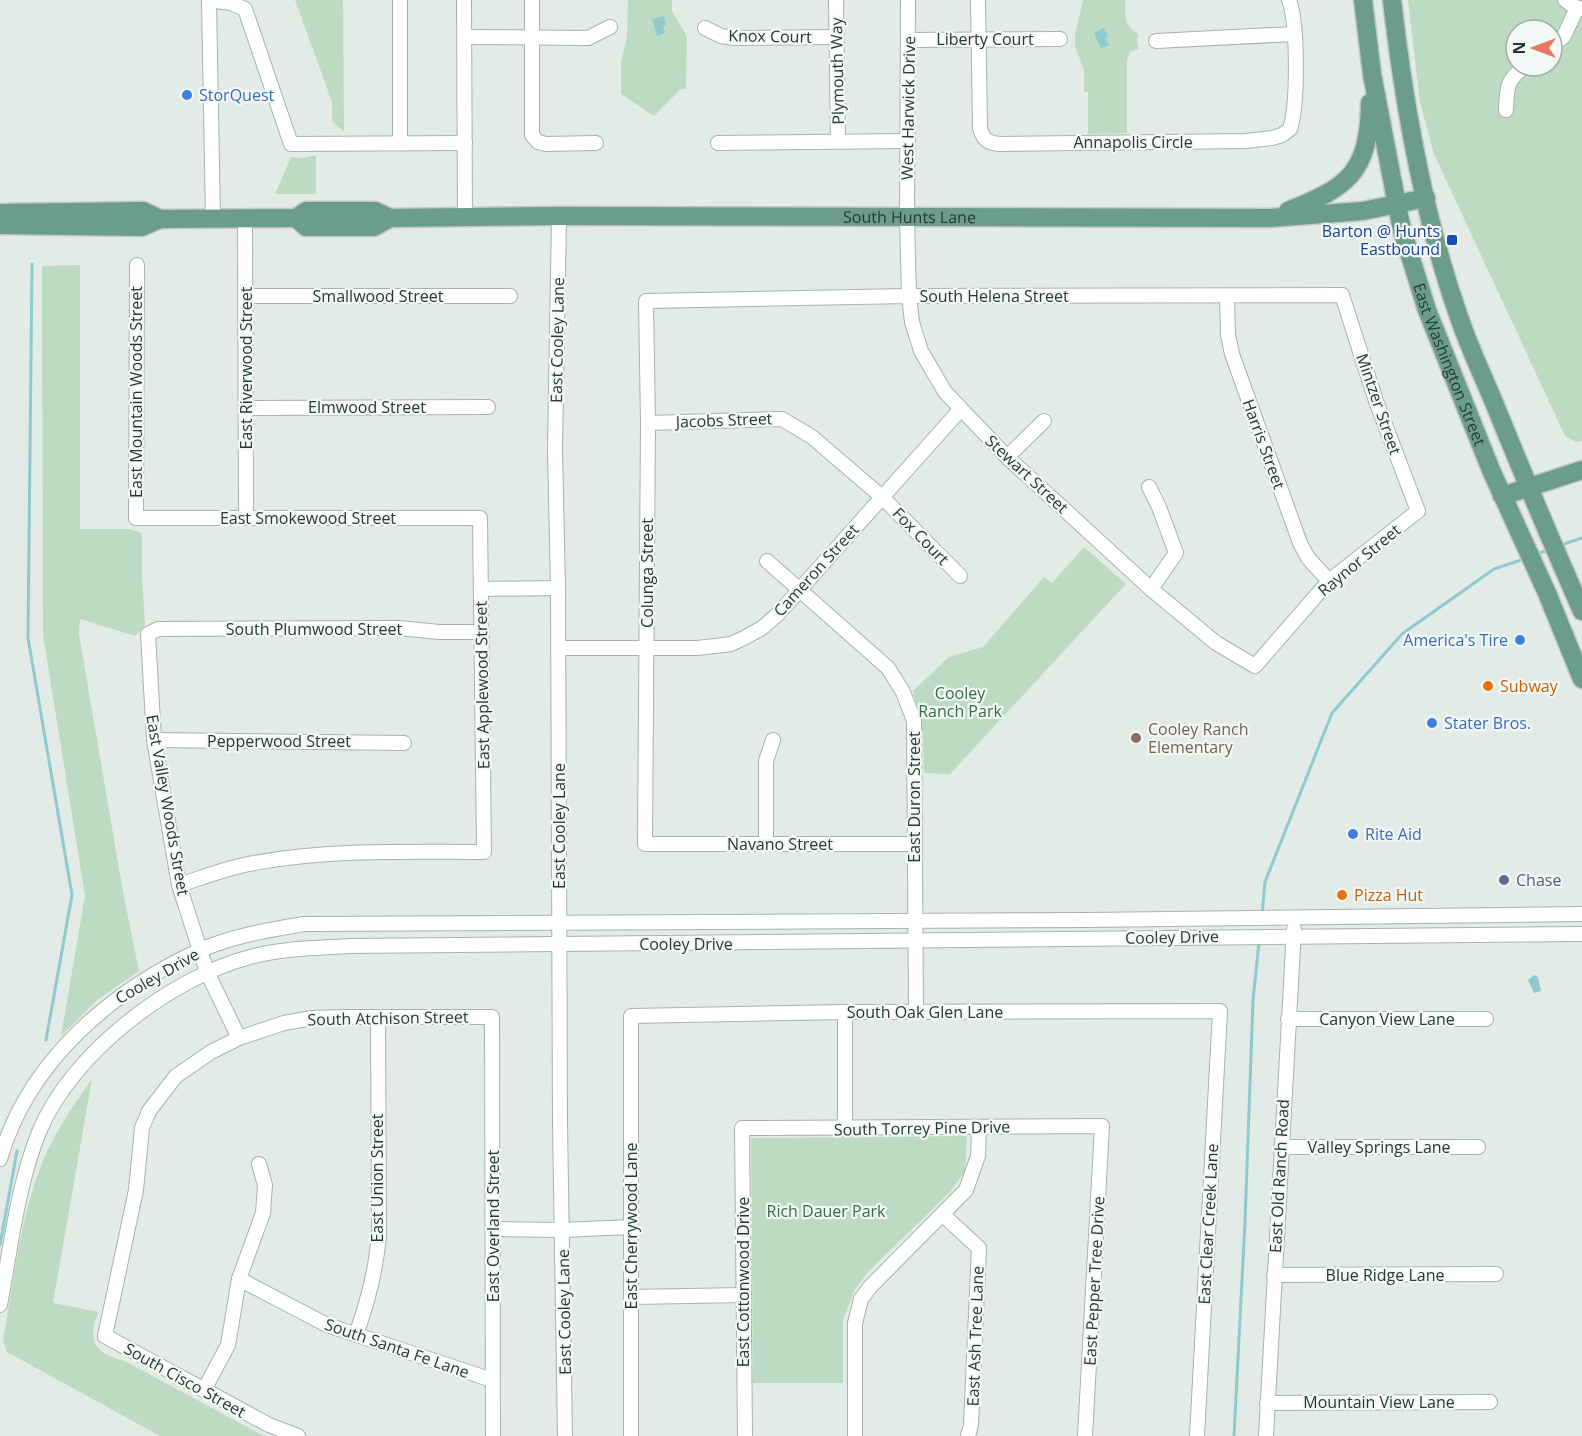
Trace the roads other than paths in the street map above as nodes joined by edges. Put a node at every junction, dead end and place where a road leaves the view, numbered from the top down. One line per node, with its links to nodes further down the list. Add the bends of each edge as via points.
1 (209, 0): 29 (street, via 245,9 291,144); 41 (street)
2 (400, 0): 29 (street)
3 (464, 0): 17 (street)
4 (532, 0): 19 (street)
5 (836, 0): 18 (street, Plymouth Way)
6 (908, 0): 22 (street, West Harwick Drive)
7 (978, 0): 20 (street, Annapolis Circle)
8 (1289, 0): 15 (street, Annapolis Circle)
9 (1363, 0): 24 (main road, East Washington Street)
10 (1392, 0): 33 (main road, East Washington Street)
11 (1565, 0): 12 (street)
12 (1580, 9): 16 (street)
13 (610, 27): 19 (street, via 588,38)
14 (705, 28): 18 (street, Knox Court, via 734,38)
15 (1294, 34): 20 (street, Annapolis Circle, via 1295,109 1290,129 1272,138 1246,141 991,144 982,135 978,119); 23 (street)
16 (1564, 36)
17 (465, 37): 19 (street); 30 (street)
18 (836, 37): 27 (street, Plymouth Way)
19 (532, 39): 31 (street, via 532,135 546,144)
20 (978, 39): 21 (street, Liberty Court); 22 (street, Liberty Court)
21 (1060, 39)
22 (909, 40): 28 (street, West Harwick Drive)
23 (1156, 41)
24 (1372, 74): 34 (main road, East Washington Street); 40 (main road, via 1370,127 1355,170 1324,197)
25 (1512, 78): 26 (street, via 1507,85)
26 (1506, 110)
27 (838, 141): 28 (street); 32 (street)
28 (908, 141): 37 (street, West Harwick Drive)
29 (400, 143): 30 (street)
30 (465, 143): 39 (street)
31 (596, 143)
32 (717, 143)
33 (1426, 198): 34 (main road, South Hunts Lane); 56 (main road, East Washington Street, via 1459,318)
34 (1397, 205): 40 (main road, South Hunts Lane); 59 (main road, East Washington Street, via 1427,310)
35 (559, 216): 37 (main road, South Hunts Lane); 39 (main road, South Hunts Lane); 67 (street, East Cooley Lane, via 555,450)
36 (0, 217): 41 (main road, South Hunts Lane, via 143,211 160,219)
37 (907, 217): 40 (main road, South Hunts Lane); 46 (street, Stewart Street)
38 (245, 218): 39 (main road, South Hunts Lane, via 296,218 306,211 375,211 390,218); 41 (main road, South Hunts Lane); 44 (street, East Riverwood Street)
39 (465, 218)
40 (1269, 218)
41 (213, 220)
42 (137, 265): 62 (street, East Mountain Woods Street)
43 (1342, 295): 47 (street, South Helena Street); 60 (street, Mintzer Street, via 1376,401)
44 (246, 296): 45 (street, Smallwood Street); 50 (street, East Riverwood Street)
45 (510, 296)
46 (909, 296): 47 (street, South Helena Street); 48 (street, South Helena Street); 51 (street, Stewart Street, via 921,351)
47 (1227, 296): 66 (street, Harris Street, via 1232,354 1300,543)
48 (646, 301): 53 (street, Colunga Street)
49 (488, 407): 50 (street, Elmwood Street)
50 (246, 408): 61 (street, East Riverwood Street)
51 (960, 410): 54 (street, Stewart Street); 58 (street, Cameron Street)
52 (1044, 421): 54 (street)
53 (648, 423): 58 (street, Jacobs Street, via 782,419 812,437); 75 (street, Colunga Street)
54 (1007, 457): 69 (street, Stewart Street)
55 (1582, 470): 56 (main road)
56 (1528, 486): 59 (main road); 71 (main road, East Washington Street)
57 (1149, 487): 69 (street, via 1176,553)
58 (882, 496): 65 (street, Fox Court); 70 (street, Cameron Street)
59 (1502, 496): 77 (main road, East Washington Street)
60 (1418, 511): 66 (street, Raynor Street)
61 (246, 517): 62 (street, East Smokewood Street); 63 (street, East Smokewood Street)
62 (136, 518)
63 (480, 518): 68 (street, East Applewood Street)
64 (767, 561): 70 (street, East Duron Street)
65 (960, 576)
66 (1329, 581): 76 (street, Raynor Street)
67 (558, 588): 68 (street); 74 (street, East Cooley Lane)
68 (482, 589): 72 (street, East Applewood Street)
69 (1151, 589): 76 (street, Stewart Street, via 1216,643)
70 (800, 590): 75 (street, Cameron Street, via 762,628 731,644); 83 (street, East Duron Street, via 888,669 903,692 915,733)
71 (1582, 611)
72 (482, 632): 73 (street, South Plumwood Street, via 399,628 158,629); 84 (street, East Applewood Street, via 484,852 292,857 252,863)
73 (148, 634): 78 (street, East Valley Woods Street)
74 (558, 648): 75 (street, Cameron Street); 91 (street, East Cooley Lane)
75 (646, 649): 81 (street, Colunga Street)
76 (1255, 666)
77 (1582, 679)
78 (154, 740): 80 (street, Pepperwood Street); 84 (street, East Valley Woods Street)
79 (773, 740): 82 (street, via 766,761)
80 (404, 743)
81 (645, 844): 82 (street, Navano Street)
82 (766, 844): 83 (street, Navano Street)
83 (915, 844): 90 (street, East Duron Street)
84 (179, 885): 99 (street, East Valley Woods Street)
85 (1582, 914): 86 (street, Cooley Drive)
86 (1474, 916): 88 (street, Cooley Drive); 92 (street)
87 (1295, 917): 88 (street, Cooley Drive); 89 (street, Cooley Drive); 94 (street, East Old Ranch Road)
88 (1376, 917): 95 (street)
89 (1204, 919): 90 (street, Cooley Drive); 96 (street)
90 (915, 921): 91 (street, Cooley Drive); 97 (street, East Duron Street)
91 (560, 923): 98 (street, East Cooley Lane); 99 (street, Cooley Drive, via 304,924 250,934)
92 (1474, 934): 93 (street, Cooley Drive); 95 (street, Cooley Drive)
93 (1582, 934)
94 (1293, 936): 95 (street, Cooley Drive); 96 (street, Cooley Drive); 107 (street, East Old Ranch Road)
95 (1376, 936)
96 (1204, 937): 97 (street, Cooley Drive)
97 (915, 942): 98 (street, Cooley Drive); 103 (street, East Duron Street)
98 (560, 945): 100 (street, Cooley Drive, via 287,949); 121 (street, East Cooley Lane)
99 (200, 950): 100 (street, East Valley Woods Street); 116 (street, Cooley Drive, via 104,1008 60,1050 23,1105)
100 (207, 972): 109 (street, East Valley Woods Street); 127 (street, Cooley Drive, via 162,997 118,1030 90,1057 54,1105 40,1131 21,1192)
101 (1220, 1011): 103 (street, South Oak Glen Lane); 142 (street, East Clear Creek Lane)
102 (845, 1012): 103 (street, South Oak Glen Lane); 104 (street, South Oak Glen Lane); 113 (street)
103 (916, 1012)
104 (631, 1016): 119 (street, East Cherrywood Lane)
105 (378, 1017): 106 (street, South Atchison Street); 109 (street, South Atchison Street, via 312,1018); 128 (street, East Union Street, via 379,1237 370,1294)
106 (492, 1017): 120 (street, East Overland Street)
107 (1288, 1019): 108 (street, Canyon View Lane); 114 (street, East Old Ranch Road)
108 (1486, 1019)
109 (238, 1038): 129 (street, South Atchison Street, via 176,1076 149,1112 142,1128 136,1190)
110 (1102, 1126): 111 (street, South Torrey Pine Drive); 141 (street, East Pepper Tree Drive)
111 (979, 1127): 113 (street, South Torrey Pine Drive); 118 (street, via 978,1156 971,1179)
112 (742, 1128): 113 (street, South Torrey Pine Drive); 125 (street, East Cottonwood Drive)
113 (844, 1129)
114 (1281, 1147): 115 (street, Valley Springs Lane); 123 (street, East Old Ranch Road)
115 (1478, 1147)
116 (0, 1159)
117 (259, 1164): 124 (street, via 265,1185 263,1213)
118 (943, 1215): 139 (street, via 861,1299 855,1323); 140 (street, East Ash Tree Lane, via 978,1248)
119 (631, 1227): 121 (street); 126 (street, East Cherrywood Lane)
120 (493, 1228): 121 (street); 130 (street, East Overland Street)
121 (562, 1230): 136 (street, East Cooley Lane)
122 (1496, 1274): 123 (street, Blue Ridge Lane)
123 (1274, 1275): 133 (street, East Old Ranch Road)
124 (239, 1279): 128 (street, South Santa Fe Lane, via 327,1325); 131 (street, via 228,1345)
125 (744, 1295): 126 (street); 138 (street, East Cottonwood Drive)
126 (631, 1297): 137 (street, East Cherrywood Lane)
127 (0, 1305)
128 (356, 1335): 130 (street, South Santa Fe Lane)
129 (105, 1336): 131 (street, South Cisco Street)
130 (492, 1380): 135 (street, East Overland Street)
131 (204, 1390): 134 (street, South Cisco Street)
132 (1490, 1402): 133 (street, Mountain View Lane)
133 (1267, 1403): 143 (street, East Old Ranch Road)
134 (298, 1436)
135 (493, 1436)
136 (565, 1436)
137 (631, 1436)
138 (745, 1436)
139 (855, 1436)
140 (968, 1436)
141 (1085, 1436)
142 (1197, 1436)
143 (1266, 1436)

